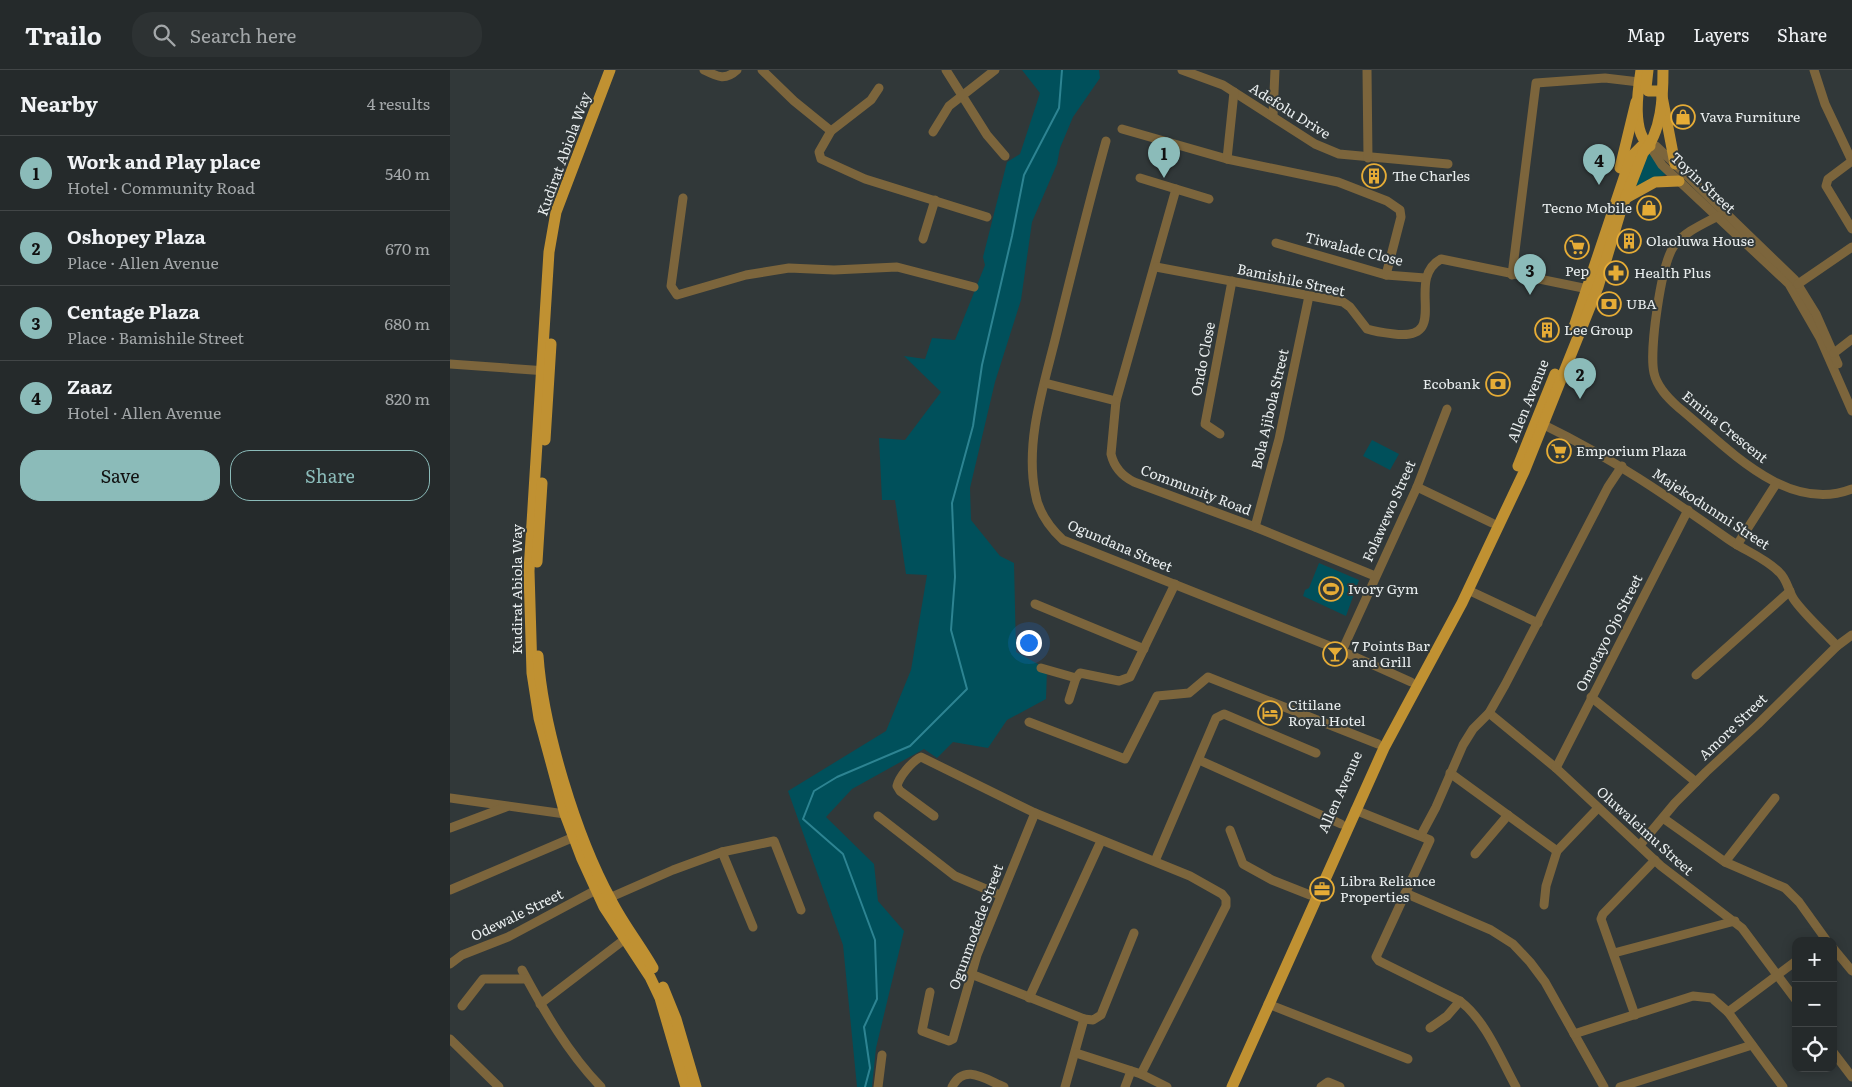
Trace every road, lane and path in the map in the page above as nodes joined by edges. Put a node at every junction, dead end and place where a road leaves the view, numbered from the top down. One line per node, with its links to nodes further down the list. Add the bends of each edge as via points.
1 (610, 70): 59 (main road, Kudirat Abiola Way, via 551,232)
2 (618, 70): 59 (main road, Kudirat Abiola Way, via 560,229)
3 (704, 70): 4 (street, via 720,78)
4 (737, 70)
5 (762, 70): 23 (street)
6 (946, 70): 19 (street)
7 (995, 70): 19 (street)
8 (1182, 70): 18 (street, Adefolu Drive, via 1223,84)
9 (1275, 70): 21 (street)
10 (1367, 70): 28 (street)
11 (1641, 70): 15 (main road)
12 (1648, 70): 17 (main road, via 1646,88 1648,91)
13 (1663, 70): 17 (main road)
14 (1814, 70): 30 (street, via 1825,104)
15 (1639, 82): 20 (main road); 49 (street, via 1605,78 1536,83)
16 (879, 88): 23 (street, via 871,100)
17 (1661, 91): 26 (main road, via 1658,126); 32 (main road)
18 (1234, 92): 21 (street, Adefolu Drive); 29 (street)
19 (962, 95): 24 (street, via 949,106); 27 (street, via 987,135)
20 (1636, 102): 26 (main road, via 1644,142); 40 (main road, via 1612,195)
21 (1273, 115): 28 (street, Adefolu Drive, via 1326,149)
22 (1122, 129): 29 (street)
23 (831, 131): 39 (street, via 819,152 827,164)
24 (933, 132)
25 (1106, 141): 60 (street, Ogundana Street)
26 (1650, 146): 32 (street, Toyin Street, via 1656,146); 34 (street, Toyin Street, via 1662,165); 37 (main road, Allen Avenue, via 1644,153); 40 (main road, Allen Avenue, via 1642,146 1631,157)
27 (1005, 156)
28 (1368, 158): 31 (street, Adefolu Drive)
29 (1227, 159): 48 (street, via 1338,182 1395,206 1401,217)
30 (1852, 161): 43 (street, via 1828,179 1826,186)
31 (1448, 164)
32 (1675, 164): 52 (street, Toyin Street)
33 (1140, 178): 35 (street)
34 (1679, 181): 37 (main road, via 1655,182); 41 (street, Toyin Street)
35 (1176, 189): 38 (street); 47 (street, Community Road)
36 (683, 198): 53 (street, via 671,286 677,295 746,275 789,268 897,267)
37 (1626, 198): 65 (main road, Allen Avenue, via 1598,287)
38 (1209, 199)
39 (935, 200): 42 (street); 44 (street)
40 (1613, 209): 54 (main road, Allen Avenue)
41 (1718, 216): 64 (street, Toyin Street, via 1774,267 1795,292 1820,338); 68 (street, Emina Crescent, via 1680,240 1670,256 1653,331 1654,372 1660,386 1678,407)
42 (988, 217)
43 (1852, 229)
44 (923, 239)
45 (1276, 243): 48 (street, Tiwalade Close)
46 (1852, 247): 52 (street)
47 (1156, 267): 51 (street, Bamishile Street); 62 (street, Community Road)
48 (1386, 274): 50 (street, Tiwalade Close)
49 (1512, 275): 50 (street, via 1441,260); 54 (street)
50 (1425, 278): 55 (street, Bamishile Street, via 1422,329 1408,336 1367,329 1343,302)
51 (1232, 281): 55 (street, Bamishile Street); 66 (street, Ondo Close, via 1204,424)
52 (1798, 284): 57 (street, Toyin Street)
53 (974, 287)
54 (1588, 289): 72 (main road, Allen Avenue, via 1520,463)
55 (1309, 296): 73 (street, Bola Ajibola Street, via 1279,439)
56 (1852, 340): 57 (street)
57 (1834, 353): 61 (street, Toyin Street)
58 (450, 364): 59 (street)
59 (545, 371): 104 (main road, Kudirat Abiola Way, via 529,571 530,636 539,718); 128 (main road, Kudirat Abiola Way, via 536,593 539,670 565,784)
60 (1045, 383): 62 (street); 76 (street, Ogundana Street, via 1035,432 1033,466 1035,493 1051,529 1063,540)
61 (1852, 396)
62 (1116, 401): 73 (street, Community Road, via 1111,454 1125,478)
63 (1447, 410): 69 (street, Folawewo Street)
64 (1852, 411)
65 (1544, 425): 67 (street, Majekodunmi Street); 77 (main road, Allen Avenue)
66 (1220, 434)
67 (1622, 466): 71 (street, Majekodunmi Street); 80 (street)
68 (1776, 484): 70 (street, Emina Crescent, via 1816,496 1837,495); 74 (street)
69 (1417, 486): 72 (street); 75 (street, Folawewo Street)
70 (1852, 489)
71 (1688, 510): 74 (street, Majekodunmi Street); 89 (street, Omotayo Ojo Street)
72 (1492, 524): 88 (main road, Allen Avenue)
73 (1255, 528): 75 (street, Community Road)
74 (1737, 545): 78 (street, Majekodunmi Street, via 1756,553 1779,571)
75 (1375, 576): 84 (street, Folawewo Street)
76 (1175, 584): 83 (street); 84 (street, Ogundana Street)
77 (1468, 590): 80 (street); 103 (main road, Allen Avenue, via 1384,748)
78 (1790, 591): 82 (street, Majekodunmi Street, via 1794,600); 86 (street)
79 (1035, 604): 83 (street)
80 (1538, 623): 91 (street)
81 (1852, 635): 82 (street, Amore Street)
82 (1837, 646): 98 (street, Amore Street)
83 (1144, 648): 87 (street, via 1135,670 1126,680 1086,673 1080,673)
84 (1342, 651): 88 (street, Ogundana Street)
85 (1041, 668): 87 (street)
86 (1696, 675)
87 (1076, 678): 90 (street)
88 (1411, 682): 93 (main road, Allen Avenue)
89 (1591, 697): 96 (street, Omotayo Ojo Street); 98 (street)
90 (1069, 700)
91 (1489, 713): 96 (street, Oluwaleimu Street); 97 (street, via 1473,729)
92 (1029, 722): 93 (street, via 1125,759 1157,696 1189,693 1208,677)
93 (1378, 744): 110 (main road, Allen Avenue)
94 (1316, 753): 95 (street, via 1224,714 1216,718)
95 (1199, 760): 110 (street); 121 (street)
96 (1556, 768): 102 (street, Oluwaleimu Street)
97 (1450, 773): 106 (street); 113 (street)
98 (1696, 782): 109 (street, Amore Street)
99 (450, 798): 101 (street)
100 (1775, 798): 122 (street)
101 (509, 806): 104 (street); 111 (street)
102 (1598, 808): 116 (street, Oluwaleimu Street); 117 (street)
103 (1355, 810): 113 (street); 150 (main road, Allen Avenue)
104 (565, 814): 114 (main road, Kudirat Abiola Way)
105 (1035, 814): 108 (street, via 921,757 897,786); 115 (street); 126 (street, Ogunmodede Street)
106 (1508, 815): 117 (street); 119 (street)
107 (878, 816): 126 (street, via 955,876)
108 (934, 816)
109 (1663, 818): 116 (street, Amore Street); 122 (street)
110 (1341, 824): 127 (main road, Allen Avenue)
111 (450, 828)
112 (1230, 830): 127 (street, via 1243,864)
113 (1421, 834): 125 (street, via 1430,840)
114 (574, 837): 123 (street); 124 (main road, Kudirat Abiola Way)
115 (1101, 841): 121 (street); 147 (street)
116 (1640, 845): 120 (street, Oluwaleimu Street)
117 (1557, 851): 129 (street, via 1546,886)
118 (722, 852): 128 (street); 130 (street, via 774,841); 132 (street)
119 (1475, 854)
120 (1655, 860): 131 (street, Oluwaleimu Street); 136 (street, via 1603,914)
121 (1154, 861): 164 (street, via 1222,894 1226,906)
122 (1725, 862): 135 (street, via 1785,888)
123 (450, 890)
124 (596, 890): 134 (main road, Kudirat Abiola Way, via 613,922); 138 (street, Odewale Street, via 508,937 462,955)
125 (1405, 893): 148 (street, via 1376,957); 156 (street, via 1491,930 1513,944 1545,982)
126 (1000, 895): 142 (street, Ogunmodede Street)
127 (1310, 895): 177 (main road, Allen Avenue)
128 (610, 898): 134 (main road, Kudirat Abiola Way)
129 (1544, 905)
130 (801, 910)
131 (1735, 921): 136 (street); 143 (street, Oluwaleimu Street)
132 (753, 927)
133 (1134, 933): 154 (street, via 1101,1015 1093,1020)
134 (629, 937): 149 (street); 169 (main road, Kudirat Abiola Way, via 660,998); 170 (main road, Kudirat Abiola Way, via 671,1002)
135 (1824, 937)
136 (1614, 953): 153 (street)
137 (1837, 953): 141 (street)
138 (450, 964)
139 (1792, 964): 143 (street)
140 (522, 970): 144 (street)
141 (1852, 971)
142 (971, 974): 145 (street, Ogunmodede Street, via 950,1041 922,1031); 147 (street)
143 (1778, 974): 146 (street, Oluwaleimu Street); 152 (street)
144 (526, 979): 149 (street); 151 (street, via 483,980)
145 (930, 992)
146 (1792, 994)
147 (1029, 998): 154 (street)
148 (1460, 1001): 155 (street); 180 (street, via 1478,1020)
149 (540, 1004): 168 (street)
150 (1268, 1004): 162 (street); 178 (main road, Allen Avenue)
151 (462, 1006)
152 (1728, 1012): 153 (street, via 1712,998 1701,996); 158 (street)
153 (1635, 1015): 156 (street)
154 (1084, 1019): 159 (street)
155 (1430, 1028)
156 (1574, 1034): 181 (street)
157 (450, 1039): 167 (street)
158 (1752, 1045): 182 (street); 183 (street)
159 (1076, 1053): 163 (street); 174 (street)
160 (882, 1055): 171 (street)
161 (1837, 1057): 165 (street)
162 (1408, 1059)
163 (1131, 1071): 164 (street); 175 (street)
164 (1141, 1074): 176 (street)
165 (1852, 1077)
166 (1322, 1086): 179 (street, via 1328,1082)
167 (497, 1087)
168 (601, 1087)
169 (686, 1087)
170 (696, 1087)
171 (878, 1087)
172 (952, 1087): 173 (street, via 960,1076 971,1073)
173 (1004, 1087)
174 (1065, 1087)
175 (1125, 1087)
176 (1167, 1087)
177 (1225, 1087)
178 (1232, 1087)
179 (1340, 1087)
180 (1516, 1087)
181 (1604, 1087)
182 (1620, 1087)
183 (1784, 1087)

